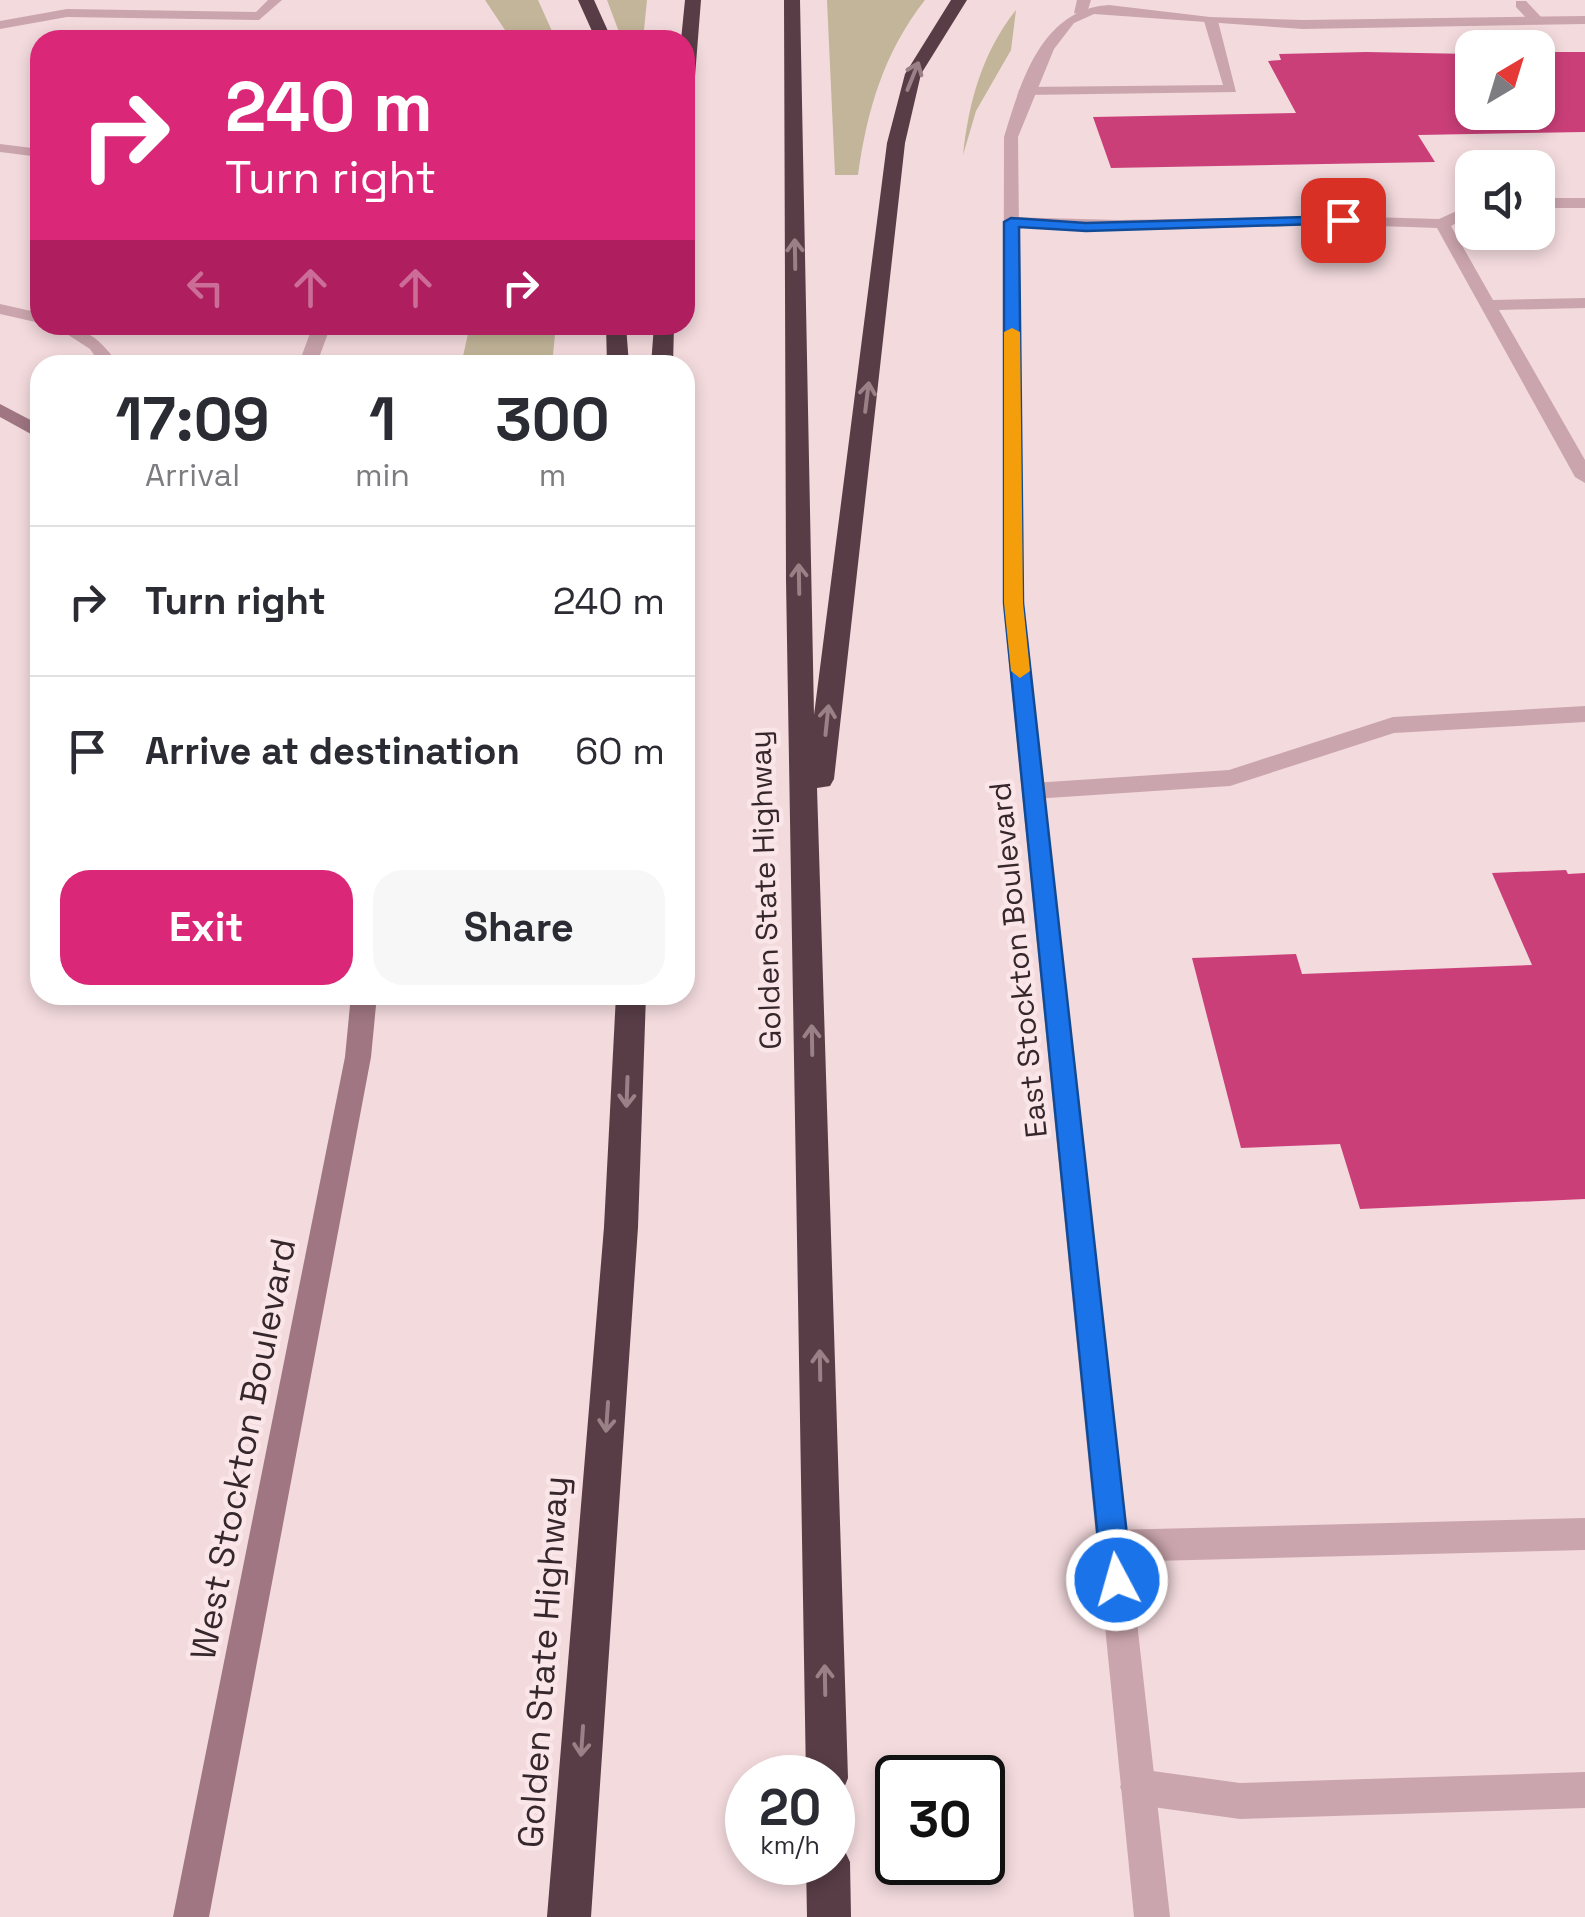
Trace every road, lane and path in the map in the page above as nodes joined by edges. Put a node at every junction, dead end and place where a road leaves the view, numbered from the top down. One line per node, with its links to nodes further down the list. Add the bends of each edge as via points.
1 (275, 0): 11 (street, via 258,16 67,13)
2 (586, 0): 12 (highway)
3 (693, 0): 13 (highway)
4 (792, 0): 35 (highway, Golden State Highway, one-way to 4)
5 (959, 0): 35 (highway, one-way to 5, via 896,142 914,74)
6 (1521, 4): 8 (street)
7 (1082, 6): 10 (street); 14 (street, East Stockton Boulevard)
8 (1537, 20): 9 (street); 10 (street)
9 (1585, 20)
10 (1211, 22): 14 (street, via 1231,89)
11 (0, 24)
12 (600, 30)
13 (690, 30)
14 (1025, 92): 20 (street, East Stockton Boulevard, via 1011,137)
15 (0, 148): 16 (street)
16 (30, 152)
17 (1585, 203): 18 (street)
18 (1555, 204)
19 (1455, 218): 21 (street)
20 (1011, 222): 21 (street); 34 (street, East Stockton Boulevard, via 1013,603)
21 (1442, 224): 23 (street)
22 (1585, 303): 23 (street)
23 (1488, 306): 32 (street)
24 (0, 309): 25 (street)
25 (30, 316)
26 (79, 335): 28 (street)
27 (318, 335): 29 (street)
28 (103, 355)
29 (311, 355)
30 (0, 409): 31 (street)
31 (30, 426)
32 (1585, 477)
33 (1585, 714): 34 (street, via 1394,725 1230,778)
34 (1033, 791): 39 (street, East Stockton Boulevard)
35 (808, 886): 40 (highway, Golden State Highway, one-way to 35)
36 (363, 1005): 44 (street, West Stockton Boulevard)
37 (631, 1005): 45 (highway, Golden State Highway, one-way to 45, via 621,1227)
38 (1585, 1534): 39 (street)
39 (1114, 1546): 41 (street, East Stockton Boulevard)
40 (827, 1755)
41 (1138, 1786): 42 (street, via 1240,1801); 47 (street, East Stockton Boulevard)
42 (1585, 1790)
43 (828, 1885): 46 (highway)
44 (191, 1917)
45 (569, 1917)
46 (829, 1917)
47 (1152, 1917)

